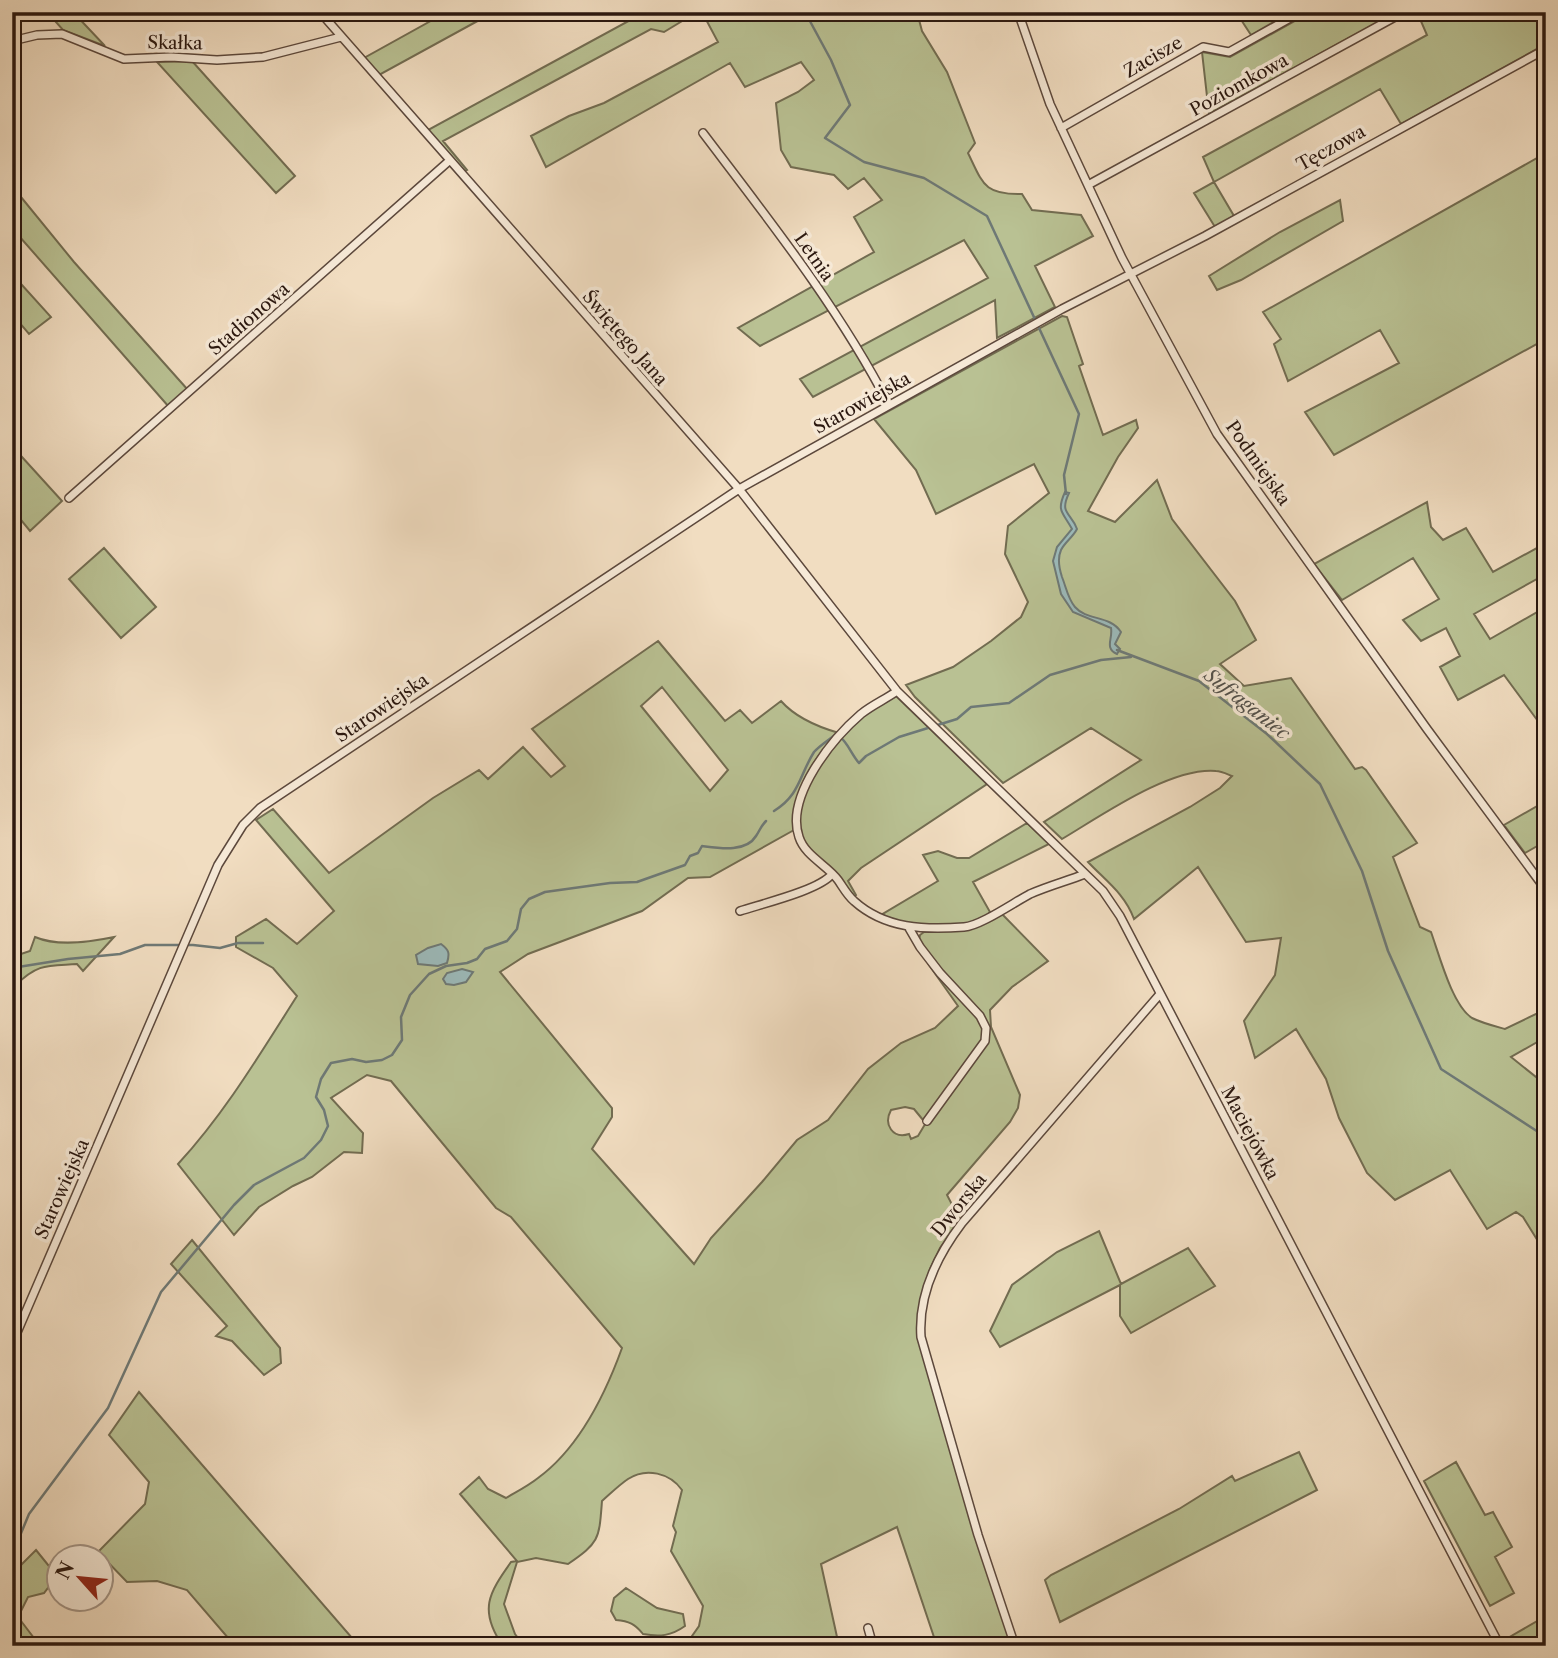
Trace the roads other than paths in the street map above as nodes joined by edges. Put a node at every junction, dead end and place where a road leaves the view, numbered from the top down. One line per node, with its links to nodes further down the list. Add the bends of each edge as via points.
1 (320, 12): 5 (street, Świętego Jana)
2 (1018, 12): 8 (street, Podmiejska)
3 (1301, 12): 8 (street, Zacisze, via 1229,52 1203,47)
4 (1404, 12): 11 (street, Poziomkowa)
5 (341, 37): 6 (street, Skałka, via 263,57 217,60 124,59 62,34); 10 (street, Świętego Jana)
6 (12, 41)
7 (1546, 49): 12 (street, Tęczowa)
8 (1061, 128): 11 (street, Podmiejska)
9 (703, 133): 13 (street, Letnia, via 849,335)
10 (449, 161): 14 (street, Świętego Jana); 15 (street, Stadionowa)
11 (1088, 185): 12 (street, Podmiejska)
12 (1130, 273): 13 (street, Starowiejska); 19 (street, Podmiejska, via 1217,434)
13 (889, 405): 14 (street, Starowiejska)
14 (739, 489): 16 (street, Świętego Jana); 24 (street, Starowiejska, via 260,808 243,825 221,858)
15 (69, 498)
16 (897, 691): 17 (street, via 839,736 800,800 799,838); 18 (street, Maciejówka)
17 (832, 874): 20 (street, via 815,886); 21 (street, via 852,900)
18 (1085, 874): 21 (street, via 1034,892 969,927); 22 (street, Maciejówka, via 1120,915)
19 (1546, 890)
20 (740, 911)
21 (909, 928): 23 (street, via 986,1028 985,1041)
22 (1160, 994): 27 (street, Dworska, via 962,1223 937,1259 927,1289 921,1337); 28 (street, Maciejówka)
23 (927, 1121)
24 (12, 1344)
25 (868, 1628): 26 (street)
26 (873, 1646)
27 (1015, 1646)
28 (1500, 1646)

